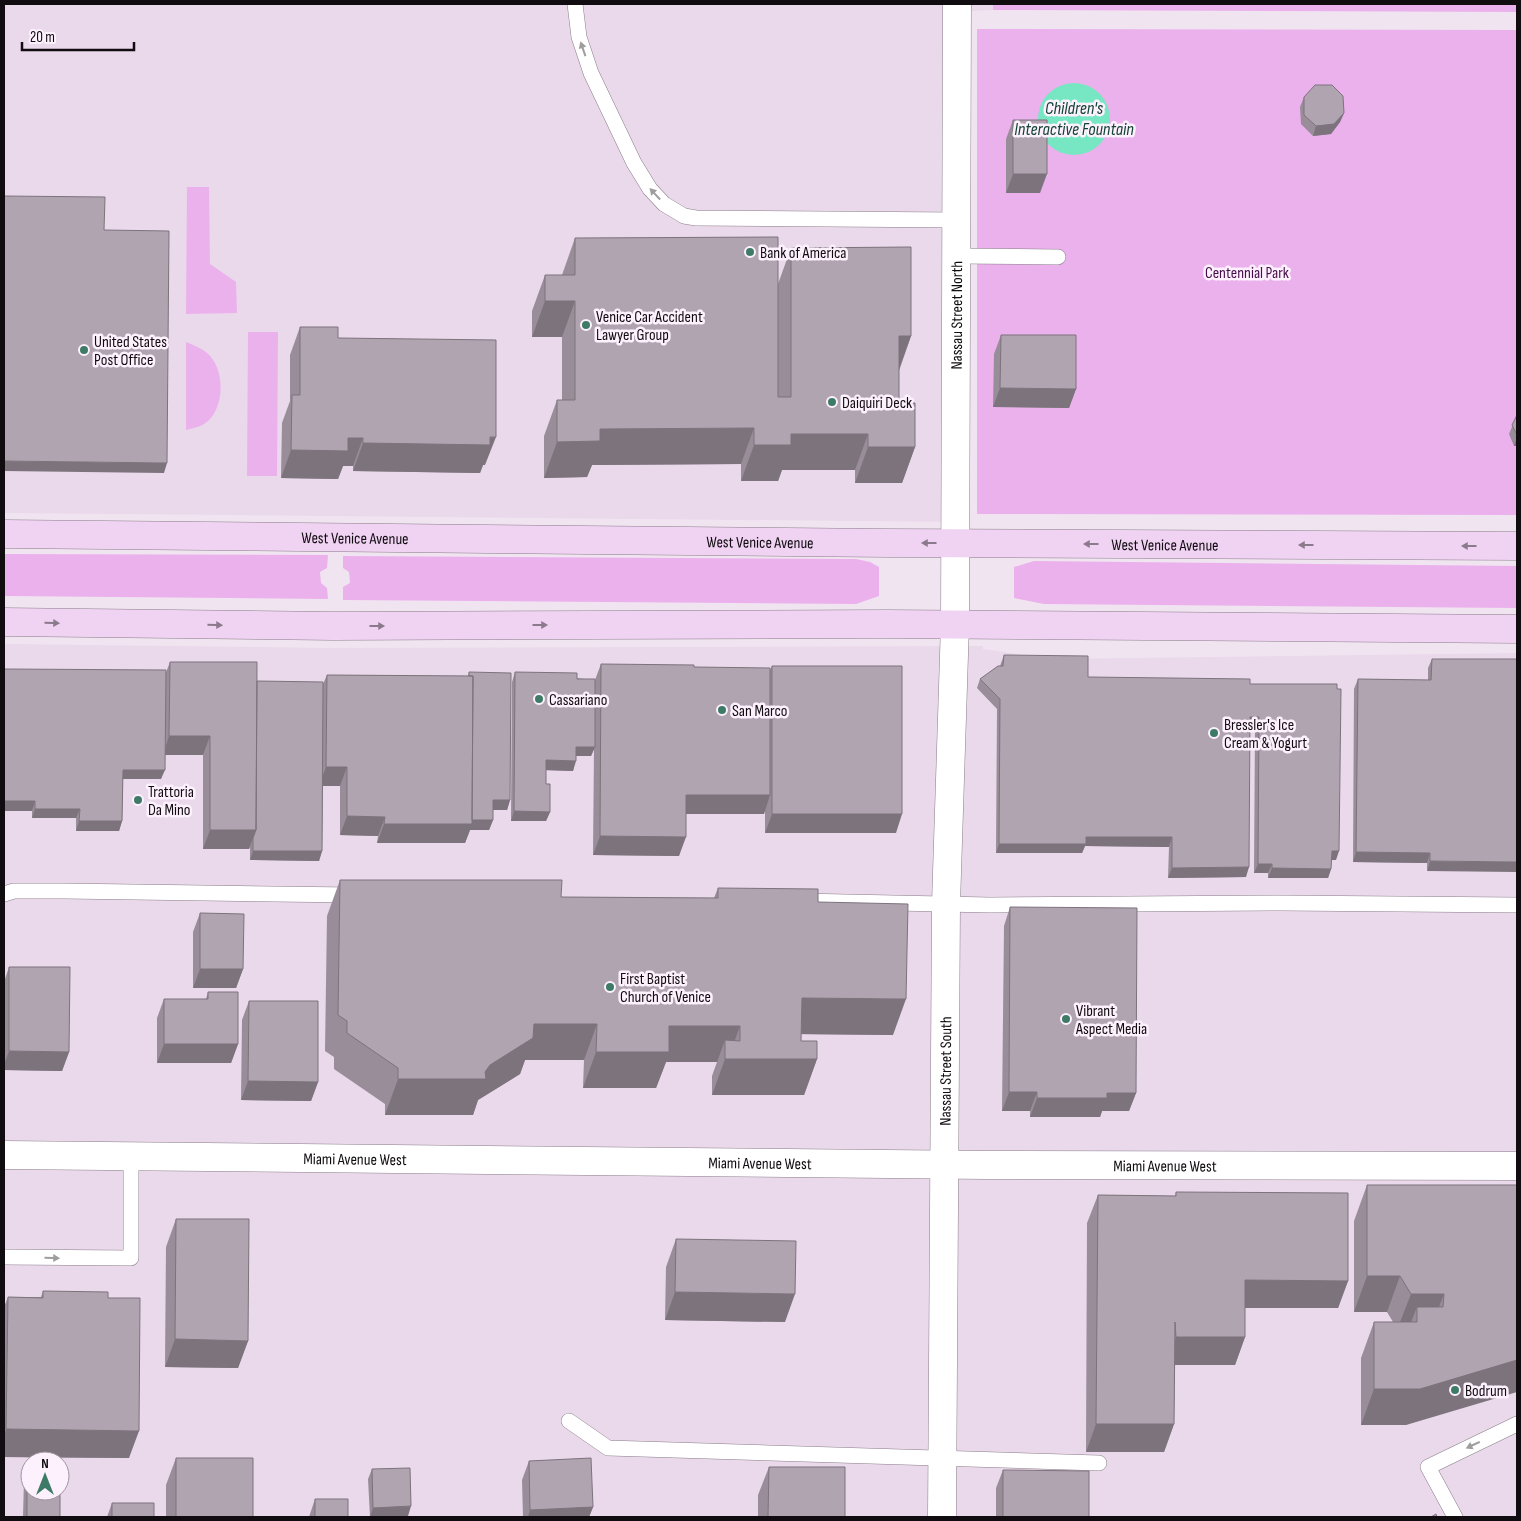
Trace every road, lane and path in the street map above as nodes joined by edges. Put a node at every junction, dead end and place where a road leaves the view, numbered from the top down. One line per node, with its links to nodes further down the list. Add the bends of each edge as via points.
1 (575, 4): 3 (lane, one-way to 1, via 696,218 679,214 650,189 634,163 591,73 579,37)
2 (957, 4): 3 (street, Nassau Street North)
3 (956, 220): 4 (street, Nassau Street North)
4 (956, 256): 5 (lane); 7 (street, Nassau Street North)
5 (1058, 258)
6 (4, 534): 7 (street, West Venice Avenue, one-way to 6)
7 (955, 543): 8 (street, West Venice Avenue, one-way to 7); 10 (street, Nassau Street North)
8 (1517, 546)
9 (4, 622): 10 (street, one-way to 10, via 323,626)
10 (955, 624): 11 (street); 15 (street, Nassau Street South)
11 (1517, 629)
12 (4, 894): 13 (lane, via 64,891)
13 (372, 895)
14 (781, 900): 15 (lane)
15 (946, 904): 16 (lane); 19 (street, Nassau Street South)
16 (1517, 904)
17 (4, 1155): 18 (street, Miami Avenue West)
18 (131, 1156): 19 (street, Miami Avenue West); 21 (lane, one-way to 18, via 131,1258)
19 (945, 1164): 20 (street, Miami Avenue West); 24 (street, Nassau Street South)
20 (1517, 1166)
21 (4, 1257)
22 (569, 1421): 24 (lane, via 608,1448)
23 (1517, 1424): 27 (lane, one-way to 27, via 1428,1467)
24 (942, 1458): 25 (lane); 26 (street, Nassau Street South)
25 (1099, 1463)
26 (942, 1517)
27 (1455, 1517)

